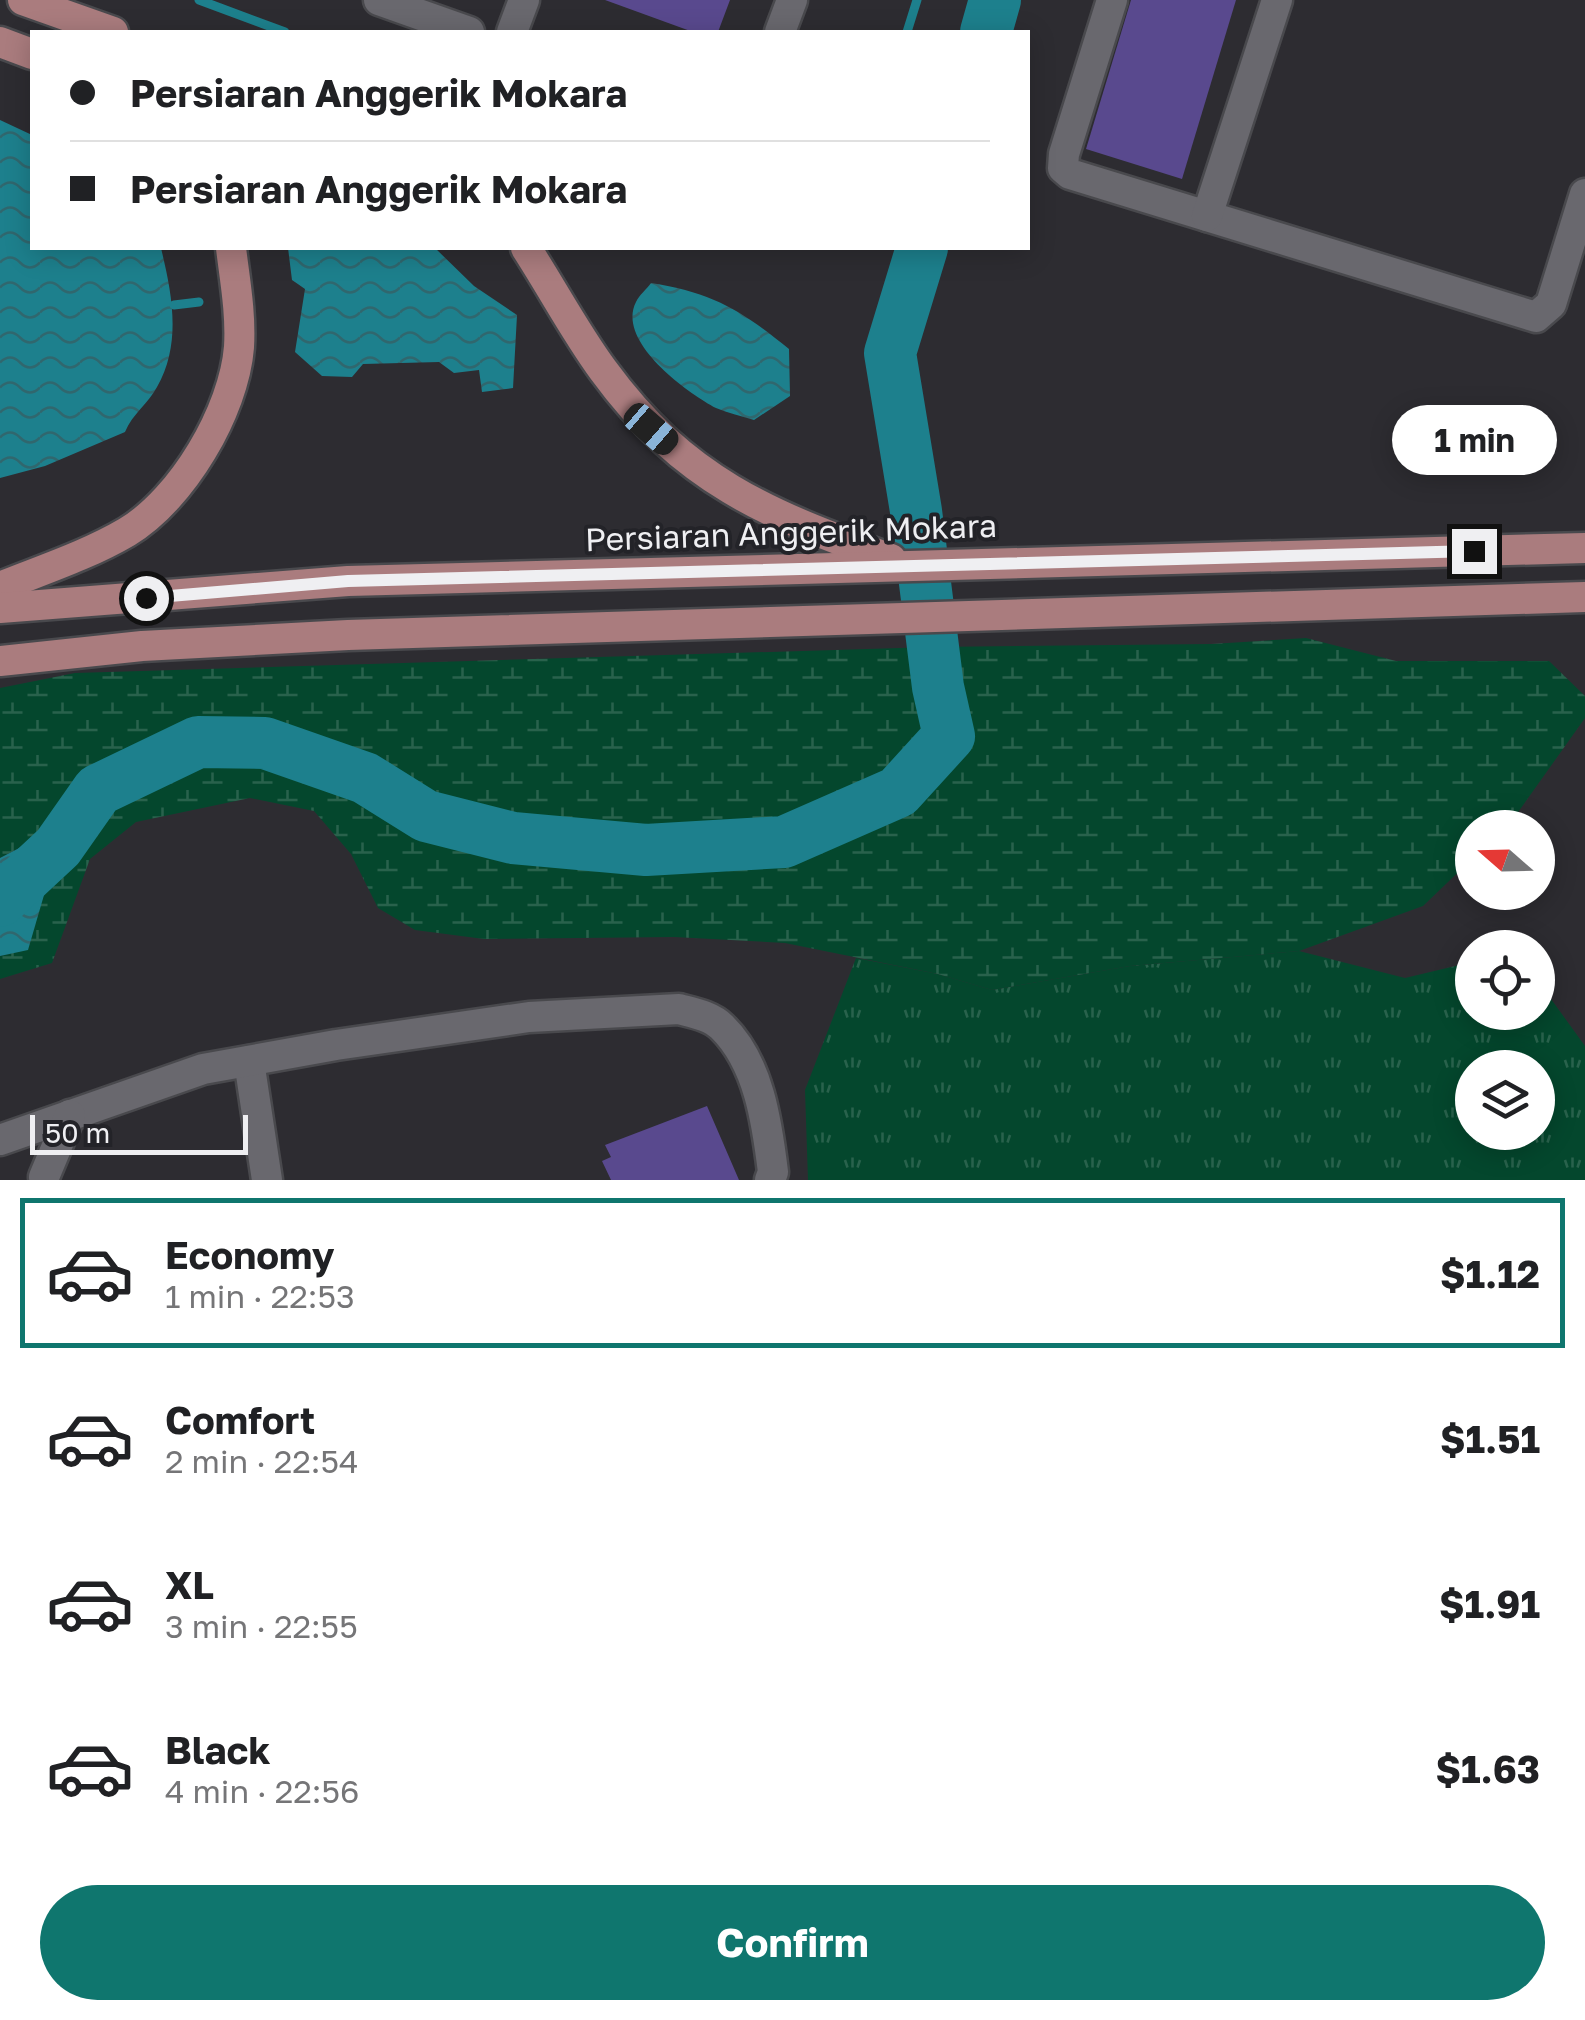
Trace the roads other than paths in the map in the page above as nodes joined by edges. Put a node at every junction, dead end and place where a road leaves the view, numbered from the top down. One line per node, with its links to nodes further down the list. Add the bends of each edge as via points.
1 (23, 0): 7 (main road)
2 (379, 0): 8 (street)
3 (524, 0): 9 (street)
4 (792, 0): 10 (street)
5 (1112, 0): 14 (street, via 1063,168)
6 (1277, 0): 14 (street)
7 (107, 30)
8 (463, 30)
9 (513, 30)
10 (781, 30)
11 (0, 42): 12 (main road)
12 (30, 53)
13 (1585, 194): 14 (street, via 1551,304 1536,318)
14 (1207, 216)
15 (231, 250): 19 (main road, via 238,351 229,392 197,458 166,502 127,532)
16 (527, 250): 18 (main road, via 602,369 651,429 698,470 740,498)
17 (1585, 548): 18 (main road, Persiaran Anggerik Mokara)
18 (906, 565): 21 (main road, Persiaran Anggerik Mokara, via 348,581)
19 (0, 587)
20 (1585, 597): 22 (main road, via 348,635)
21 (0, 608)
22 (0, 662)
23 (249, 1061): 24 (street, via 203,1069); 27 (street, via 529,1017 679,1009 722,1027 751,1070); 29 (street)
24 (70, 1115): 25 (street); 28 (street)
25 (34, 1128): 26 (street); 28 (street)
26 (0, 1140)
27 (780, 1177)
28 (44, 1178)
29 (267, 1180)

